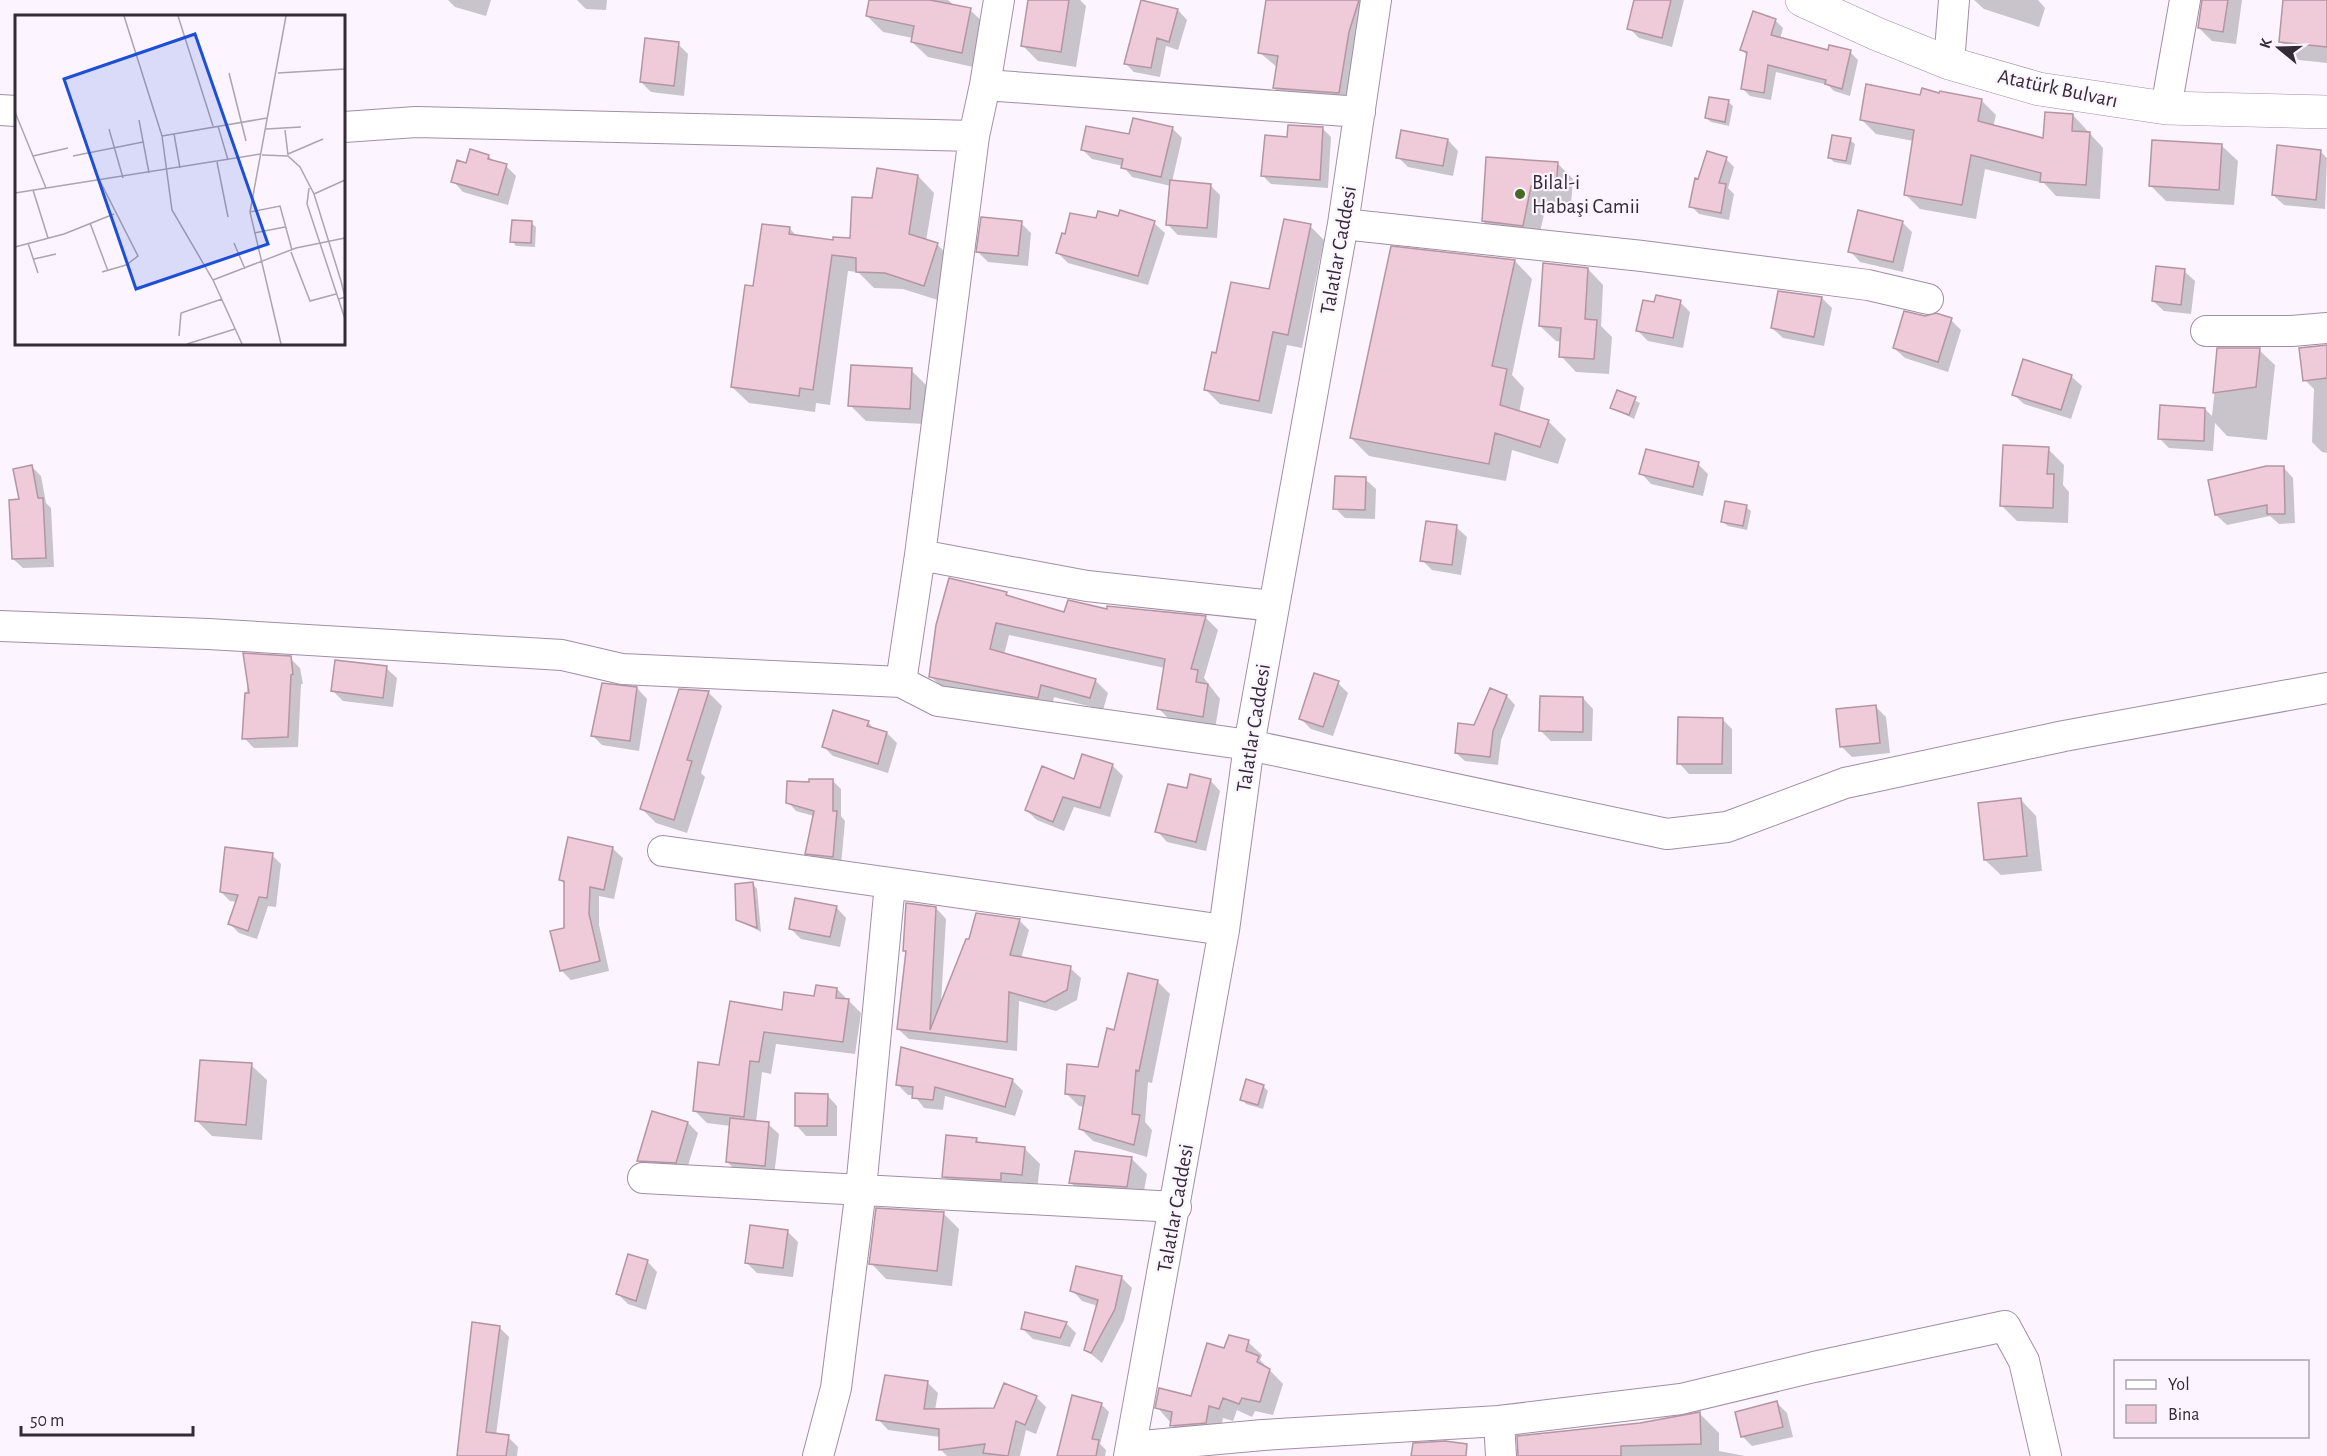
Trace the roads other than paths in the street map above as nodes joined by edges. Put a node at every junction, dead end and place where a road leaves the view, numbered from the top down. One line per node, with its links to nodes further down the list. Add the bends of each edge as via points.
1 (999, 0): 7 (street)
2 (1376, 0): 11 (street, Talatlar Caddesi)
3 (1802, 0): 6 (main road, Atatürk Bulvarı)
4 (1954, 0): 6 (street)
5 (2185, 0): 8 (street)
6 (1949, 63): 8 (main road, Atatürk Bulvarı, via 2039,89)
7 (985, 85): 11 (street); 14 (street)
8 (2166, 108): 12 (main road, Atatürk Bulvarı)
9 (0, 110): 10 (street)
10 (15, 111)
11 (1360, 112): 15 (street, Talatlar Caddesi)
12 (2327, 112)
13 (345, 127): 14 (street, via 416,122)
14 (974, 136): 19 (street)
15 (1343, 224): 16 (street, via 1868,285); 20 (street, Talatlar Caddesi)
16 (1928, 299)
17 (2327, 328): 18 (street)
18 (2206, 332)
19 (920, 555): 20 (street, via 1087,586); 22 (street)
20 (1274, 606): 24 (street, Talatlar Caddesi)
21 (0, 626): 22 (street, via 562,655 621,669)
22 (901, 682): 24 (street, via 938,701)
23 (2327, 688): 24 (street, via 2064,736 1845,783 1727,827 1667,834)
24 (1249, 745): 27 (street, Talatlar Caddesi)
25 (663, 852): 26 (street)
26 (890, 884): 27 (street); 29 (street)
27 (1224, 930): 30 (street, Talatlar Caddesi)
28 (643, 1178): 29 (street)
29 (861, 1189): 30 (street); 33 (street, via 836,1388)
30 (1176, 1207): 32 (street, Talatlar Caddesi)
31 (1499, 1421): 32 (street, via 1263,1435); 34 (street); 35 (street, via 1681,1399 2005,1326 2024,1361)
32 (1130, 1452)
33 (818, 1456)
34 (1501, 1456)
35 (2046, 1456)

